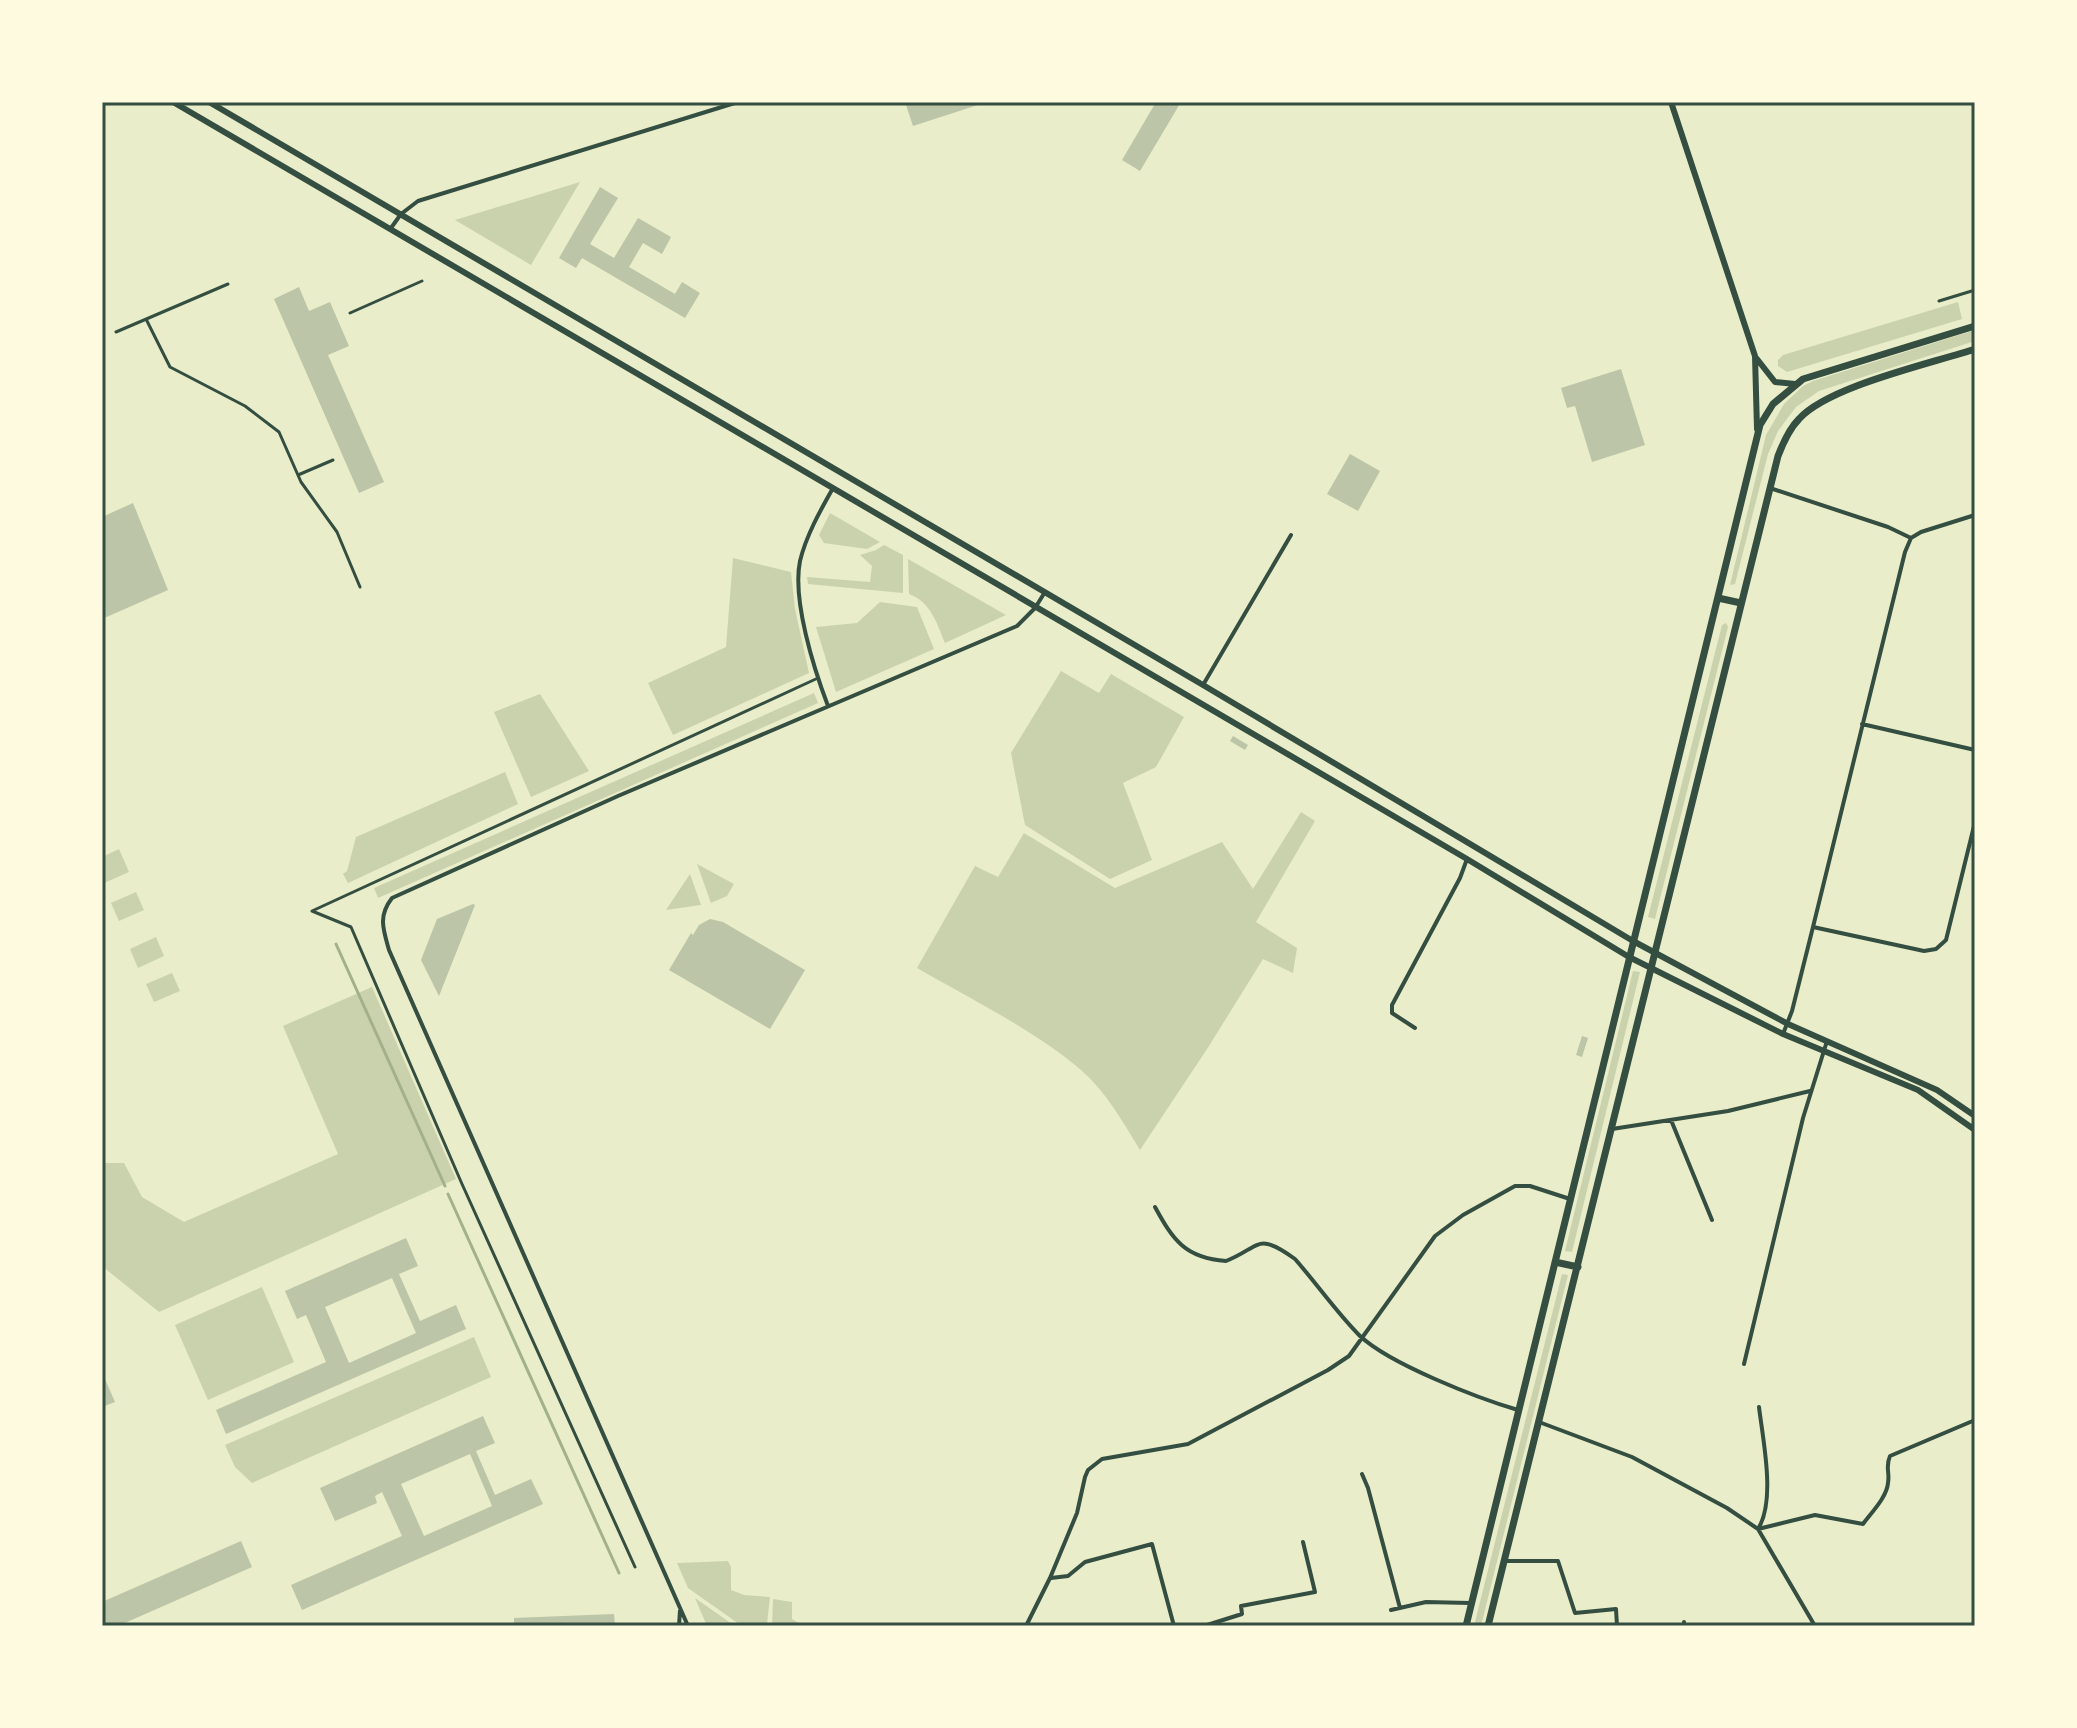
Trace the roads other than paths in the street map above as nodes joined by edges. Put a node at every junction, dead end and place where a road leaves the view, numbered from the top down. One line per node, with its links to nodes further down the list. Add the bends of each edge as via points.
1 (173, 102): 6 (main road)
2 (209, 102): 5 (main road)
3 (738, 102): 5 (street, via 418,201)
4 (1671, 102): 16 (main road)
5 (401, 214): 6 (street); 18 (main road)
6 (390, 228): 19 (main road)
7 (422, 281): 11 (street)
8 (228, 284): 12 (street)
9 (1975, 290): 10 (street)
10 (1939, 301)
11 (350, 313)
12 (146, 319): 14 (street); 22 (street, via 170,367 245,406 275,429)
13 (1975, 326): 17 (highway)
14 (116, 332)
15 (1975, 349): 24 (highway, via 1817,404 1785,439)
16 (1755, 356): 17 (main road, via 1775,382); 20 (main road)
17 (1795, 384): 20 (highway, via 1770,407)
18 (718, 400): 19 (main road); 29 (main road)
19 (708, 416): 23 (main road)
20 (1757, 433): 30 (highway)
21 (333, 460): 22 (street)
22 (298, 475): 28 (street, via 337,532)
23 (833, 488): 32 (main road); 33 (street, via 811,531 798,583)
24 (1769, 488): 27 (street); 31 (highway)
25 (1975, 515): 27 (street)
26 (1291, 535): 34 (street)
27 (1911, 538): 36 (street)
28 (360, 587)
29 (1045, 592): 32 (street); 34 (main road)
30 (1718, 598): 31 (highway); 46 (highway)
31 (1741, 603): 47 (highway)
32 (1035, 608): 35 (street, via 1017,626); 39 (main road)
33 (818, 678): 35 (street); 75 (street, via 312,911 351,927 357,939)
34 (1203, 685): 38 (main road)
35 (828, 706): 78 (street, via 392,898 382,916 389,950)
36 (1862, 724): 37 (street); 45 (street)
37 (1975, 750)
38 (1331, 760): 39 (main road); 41 (main road)
39 (1322, 775): 44 (main road)
40 (1975, 822): 42 (street)
41 (1475, 845): 44 (main road); 46 (main road)
42 (1967, 856): 43 (street); 45 (street, via 1946,940 1936,949 1924,951)
43 (1975, 858)
44 (1467, 859): 48 (main road); 51 (street, via 1392,1005 1392,1013)
45 (1813, 927): 50 (street)
46 (1633, 941): 47 (main road); 48 (highway)
47 (1653, 952): 49 (highway); 50 (main road)
48 (1629, 957): 49 (main road); 60 (highway)
49 (1650, 967): 52 (main road); 58 (highway)
50 (1788, 1024): 52 (street); 53 (main road)
51 (1415, 1028)
52 (1783, 1034): 54 (main road)
53 (1827, 1040): 54 (street); 56 (main road, via 1937,1090)
54 (1823, 1050): 55 (street); 59 (main road, via 1918,1090)
55 (1811, 1091): 57 (street); 66 (street)
56 (1975, 1116)
57 (1671, 1120): 58 (street); 62 (street)
58 (1612, 1129): 64 (highway)
59 (1975, 1130)
60 (1570, 1199): 63 (highway); 65 (street, via 1515,1186 1463,1215 1435,1236)
61 (1155, 1207): 65 (street, via 1174,1239 1194,1254 1226,1261 1264,1243 1283,1250)
62 (1712, 1220)
63 (1555, 1262): 64 (highway); 68 (highway)
64 (1578, 1267): 70 (highway)
65 (1361, 1337): 68 (street, via 1389,1357); 76 (street, via 1349,1356 1328,1370 1188,1444 1094,1463)
66 (1744, 1364)
67 (1759, 1407): 72 (street, via 1766,1472 1765,1517)
68 (1520, 1410): 77 (highway)
69 (1975, 1420): 72 (street, via 1890,1456 1888,1488 1863,1524 1815,1515)
70 (1537, 1421): 72 (street, via 1632,1457); 74 (highway)
71 (1362, 1474): 79 (street)
72 (1758, 1529): 89 (street)
73 (1303, 1542): 85 (street, via 1315,1592 1241,1606 1242,1614)
74 (1503, 1561): 87 (highway); 88 (street, via 1558,1561 1575,1613 1616,1609)
75 (635, 1567)
76 (1050, 1578): 83 (street); 84 (street, via 1068,1576 1085,1562 1152,1544)
77 (1472, 1603): 79 (street, via 1426,1602); 86 (highway)
78 (680, 1607): 81 (street); 82 (street)
79 (1400, 1608): 80 (street)
80 (1391, 1610)
81 (679, 1626)
82 (688, 1626)
83 (1026, 1626)
84 (1174, 1626)
85 (1204, 1626)
86 (1466, 1626)
87 (1488, 1626)
88 (1617, 1626)
89 (1815, 1626)

